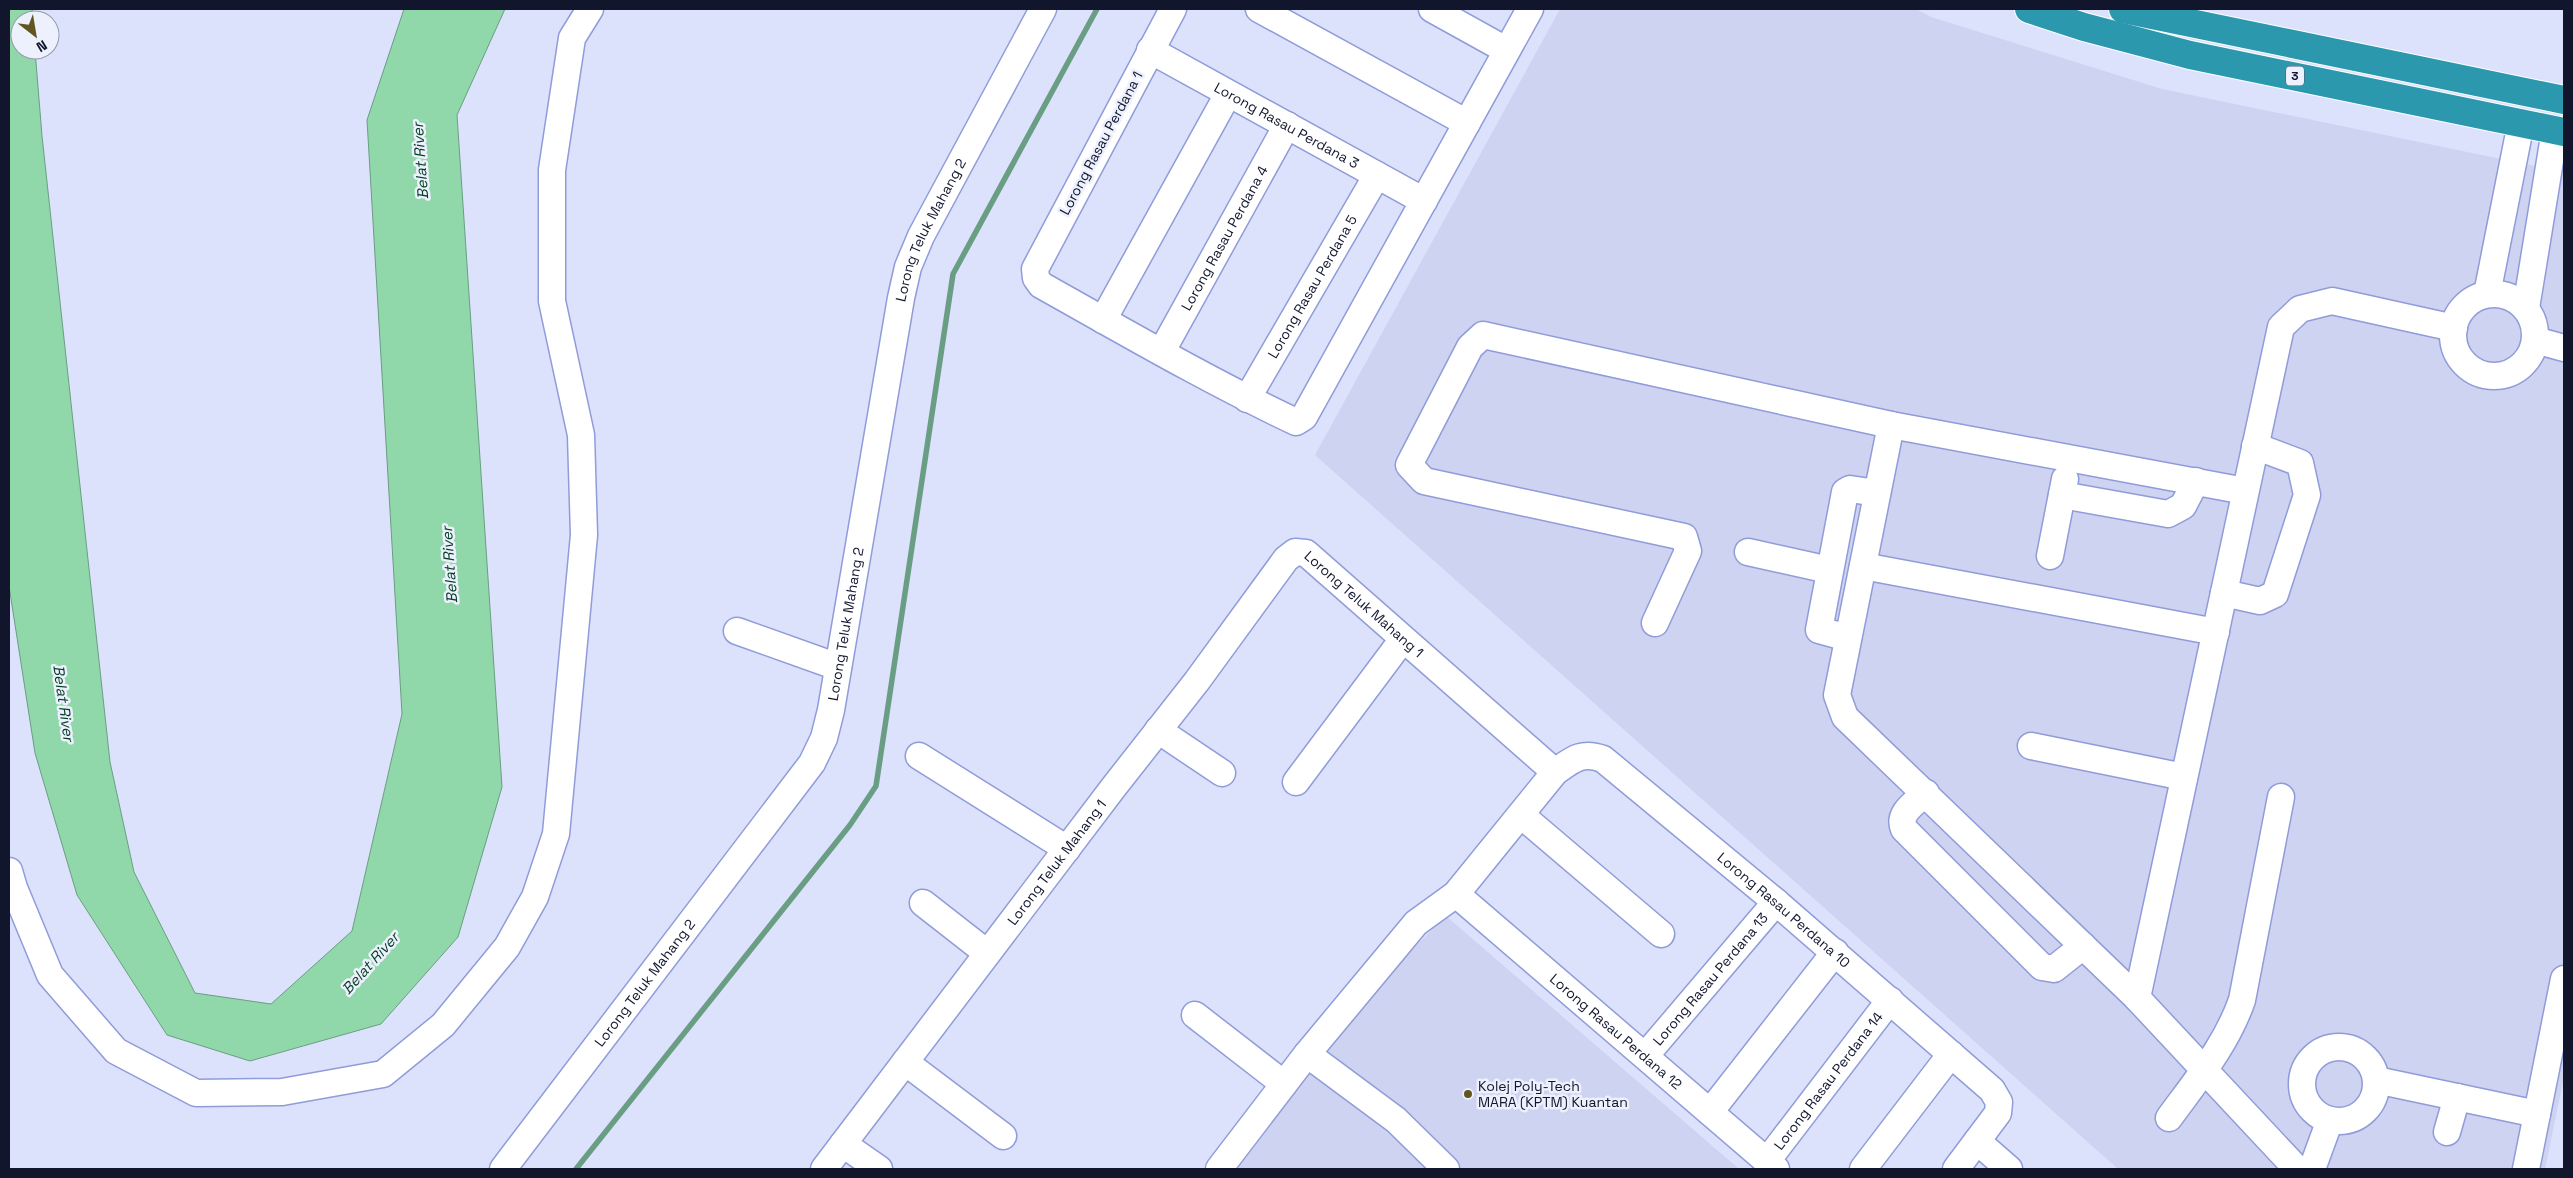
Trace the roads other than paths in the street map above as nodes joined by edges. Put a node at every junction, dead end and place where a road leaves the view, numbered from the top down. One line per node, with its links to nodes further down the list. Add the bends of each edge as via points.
1 (590, 9): 56 (street, via 572,38 552,179 552,301 581,434 584,535 556,834 534,897 507,947 443,1025 382,1074 282,1092 196,1093 116,1051 50,975)
2 (1043, 9): 44 (street, Lorong Teluk Mahang 2, via 920,236 908,267)
3 (1172, 9): 9 (street, Lorong Rasau Perdana 1)
4 (1259, 9): 13 (street)
5 (1432, 9): 10 (street)
6 (1530, 9): 10 (street)
7 (2029, 9): 14 (highway, 3, via 2190,55)
8 (2123, 9): 12 (highway, 3)
9 (1150, 50): 11 (street, Lorong Rasau Perdana 3); 21 (street, Lorong Rasau Perdana 1, via 1035,269 1041,285)
10 (1506, 50): 13 (street)
11 (1228, 94): 15 (street, Lorong Rasau Perdana 3); 21 (street)
12 (2564, 100)
13 (1467, 123): 18 (street)
14 (2521, 123): 16 (highway, 3); 19 (street)
15 (1287, 125): 17 (street, Lorong Rasau Perdana 3); 25 (street, Lorong Rasau Perdana 4)
16 (2560, 131): 20 (street)
17 (1377, 175): 18 (street, Lorong Rasau Perdana 3); 26 (street, Lorong Rasau Perdana 5)
18 (1424, 201): 26 (street, via 1304,417 1296,422)
19 (2487, 294): 20 (street, via 2508,296); 22 (street, via 2465,306)
20 (2526, 308): 23 (street, via 2534,323)
21 (1103, 320): 25 (street)
22 (2454, 328): 23 (street, via 2456,348 2466,364 2488,375 2502,375 2519,367 2532,352); 28 (street, via 2332,301 2300,309 2281,327)
23 (2535, 340): 24 (street)
24 (2564, 348)
25 (1162, 351): 26 (street)
26 (1247, 399)
27 (1891, 425): 29 (street); 32 (street); 39 (street, via 1483,336 1470,347 1410,465 1424,481 1684,537 1688,551)
28 (2255, 446): 31 (street); 38 (street, via 2300,463 2307,495 2275,594 2260,601)
29 (2070, 458): 30 (street); 33 (street)
30 (2196, 481): 31 (street); 33 (street, via 2183,506 2168,514)
31 (2245, 491): 38 (street)
32 (1877, 493): 36 (street); 37 (street, via 1850,489 1845,492)
33 (2062, 495): 35 (street)
34 (1748, 552): 37 (street)
35 (2050, 556)
36 (1863, 566): 41 (street); 42 (street)
37 (1830, 570): 42 (street, via 1819,630)
38 (2224, 593): 41 (street)
39 (1655, 623)
40 (737, 630): 44 (street)
41 (2216, 632): 50 (street)
42 (1848, 638): 52 (street, via 1837,695 1845,717)
43 (1403, 639): 45 (street, Lorong Teluk Mahang 1, via 1306,553 1295,552 1286,559); 48 (street, Lorong Teluk Mahang 1); 51 (street)
44 (838, 667): 86 (street, Lorong Teluk Mahang 2, via 824,738 812,763)
45 (1158, 730): 49 (street); 55 (street, Lorong Teluk Mahang 1)
46 (2031, 746): 50 (street)
47 (919, 756): 55 (street)
48 (1555, 772): 54 (street); 58 (street, Lorong Rasau Perdana 10, via 1574,759 1590,754 1603,759)
49 (1222, 773)
50 (2184, 777): 65 (street)
51 (1296, 782)
52 (1926, 793): 61 (street); 61 (street, via 1903,814 1904,829 2042,967 2054,969)
53 (2281, 797): 73 (street, via 2242,1000 2230,1030)
54 (1520, 815): 57 (street); 60 (street)
55 (1067, 849): 63 (street, Lorong Teluk Mahang 1)
56 (9, 871)
57 (1456, 894): 69 (street, via 1416,923); 71 (street, Lorong Rasau Perdana 12)
58 (1776, 902): 62 (street, Lorong Rasau Perdana 10); 71 (street, Lorong Rasau Perdana 13)
59 (923, 903): 63 (street)
60 (1661, 934)
61 (2083, 946): 65 (street)
62 (1835, 952): 66 (street, Lorong Rasau Perdana 10); 77 (street)
63 (987, 953): 72 (street, Lorong Teluk Mahang 1)
64 (2564, 979): 68 (street)
65 (2137, 998): 73 (street)
66 (1890, 1000): 70 (street, Lorong Rasau Perdana 10); 85 (street, Lorong Rasau Perdana 14)
67 (1195, 1015): 75 (street)
68 (2560, 1021): 78 (street)
69 (1307, 1054): 75 (street); 90 (street, via 1396,1120)
70 (1951, 1054): 83 (street, Lorong Rasau Perdana 10, via 1992,1090 1999,1102 1998,1113); 91 (street)
71 (1645, 1056): 77 (street, Lorong Rasau Perdana 12)
72 (905, 1062): 82 (street); 84 (street, Lorong Teluk Mahang 1)
73 (2204, 1070): 79 (street); 94 (street)
74 (2376, 1080): 76 (street); 80 (street, via 2376,1092 2364,1112 2342,1122); 80 (street, via 2373,1068 2356,1050 2337,1047 2319,1052 2309,1060 2303,1071 2303,1096 2318,1116)
75 (1284, 1084): 89 (street)
76 (2457, 1097): 78 (street); 81 (street)
77 (1710, 1112): 85 (street, Lorong Rasau Perdana 12)
78 (2537, 1114): 96 (street)
79 (2169, 1118)
80 (2330, 1120): 95 (street)
81 (2447, 1132)
82 (1002, 1136)
83 (1977, 1141): 92 (street); 93 (street)
84 (843, 1144): 87 (street, Lorong Teluk Mahang 1); 88 (street)
85 (1772, 1165)
86 (503, 1169)
87 (824, 1169)
88 (879, 1169)
89 (1219, 1169)
90 (1446, 1169)
91 (1863, 1169)
92 (1956, 1169)
93 (2009, 1169)
94 (2297, 1169)
95 (2312, 1169)
96 (2526, 1169)

